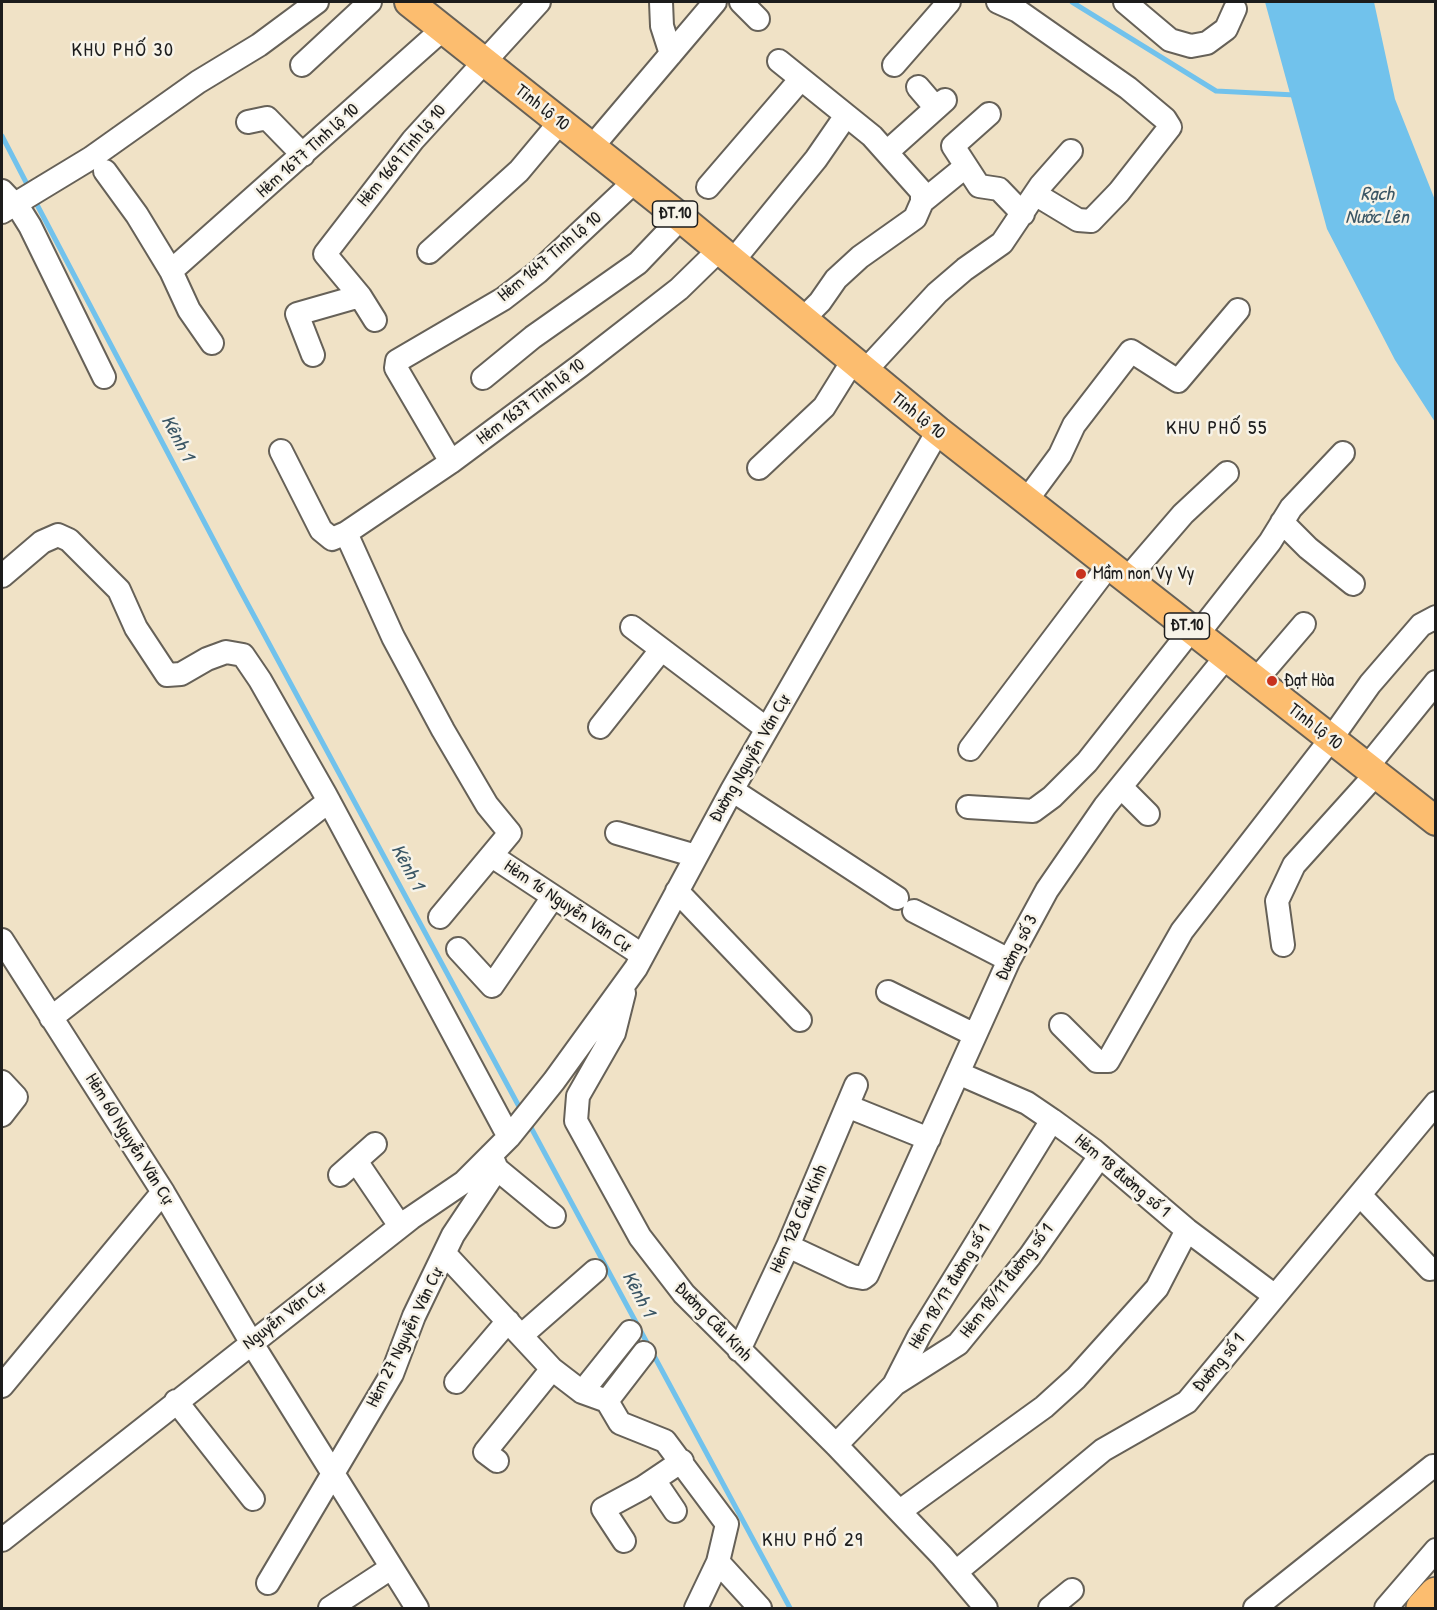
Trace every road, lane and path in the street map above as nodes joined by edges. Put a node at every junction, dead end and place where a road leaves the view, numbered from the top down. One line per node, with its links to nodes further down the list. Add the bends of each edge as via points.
1 (317, 2): 36 (street, via 91,158)
2 (370, 2): 17 (street)
3 (409, 2): 13 (main road, Tỉnh lộ 10 / ĐT.10)
4 (539, 2): 16 (street, Hẻm 1669 Tỉnh lộ 10)
5 (661, 2): 14 (street, via 662,26)
6 (715, 2): 14 (street)
7 (741, 2): 12 (street)
8 (950, 2): 18 (street)
9 (999, 2): 35 (street, via 1018,11 1128,88 1170,127 1091,221 1078,220)
10 (1125, 2): 11 (street, via 1170,40 1191,46 1207,44 1226,29)
11 (1235, 9)
12 (758, 19)
13 (443, 29): 16 (main road, Tỉnh lộ 10 / ĐT.10); 30 (street, Hẻm 1677 Tỉnh lộ 10)
14 (671, 54): 27 (street)
15 (779, 60): 19 (street)
16 (484, 62): 25 (main road, Tỉnh lộ 10 / ĐT.10); 43 (street, Hẻm 1669 Tỉnh lộ 10, via 413,140 325,254)
17 (302, 64)
18 (894, 65)
19 (800, 80): 23 (street); 34 (street)
20 (918, 87): 21 (street)
21 (936, 108): 26 (street); 29 (street)
22 (989, 114): 26 (street)
23 (845, 117): 29 (street); 41 (street, Hẻm 1637 Tỉnh lộ 10, via 816,159)
24 (248, 122): 30 (street, via 267,118)
25 (560, 122): 27 (main road, Tỉnh lộ 10 / ĐT.10); 40 (street, via 519,171)
26 (953, 146): 31 (street)
27 (592, 147): 33 (main road, Tỉnh lộ 10 / ĐT.10)
28 (1071, 151): 35 (street)
29 (887, 152): 37 (street, via 921,192)
30 (303, 155): 42 (street, Hẻm 1677 Tỉnh lộ 10)
31 (965, 167): 37 (street); 38 (street, via 980,186 999,189)
32 (105, 171): 42 (street, via 137,214)
33 (635, 181): 39 (main road, Tỉnh lộ 10 / ĐT.10); 55 (street, Hẻm 1647 Tỉnh lộ 10, via 538,272 503,299 397,361 396,368)
34 (708, 187)
35 (1035, 194): 38 (street)
36 (8, 202): 50 (street, via 20,210 30,226)
37 (922, 202): 46 (street, via 915,218 860,257)
38 (1023, 214): 49 (street, via 1002,243 937,293)
39 (681, 218): 41 (main road, Tỉnh lộ 10 / ĐT.10); 51 (street, via 638,263 533,337)
40 (429, 252)
41 (726, 256): 46 (main road, Tỉnh lộ 10 / ĐT.10); 55 (street, Hẻm 1637 Tỉnh lộ 10)
42 (171, 271): 47 (street, via 189,310)
43 (360, 296): 45 (street); 48 (street, via 297,314)
44 (1238, 310): 58 (street, via 1178,381 1131,351 1074,425 1060,455)
45 (375, 320)
46 (802, 320): 49 (main road, Tỉnh lộ 10 / ĐT.10)
47 (212, 343)
48 (313, 355)
49 (858, 367): 52 (main road, Tỉnh lộ 10 / ĐT.10); 56 (street, via 825,407)
50 (104, 377)
51 (483, 378)
52 (938, 431): 58 (main road, Tỉnh lộ 10 / ĐT.10); 73 (street, Đường Nguyễn Văn Cự)
53 (281, 451): 60 (street, via 321,530)
54 (1343, 453): 59 (street)
55 (451, 462): 60 (street, Hẻm 1637 Tỉnh lộ 10)
56 (759, 468)
57 (1227, 473): 61 (street)
58 (1026, 501): 61 (main road, Tỉnh lộ 10 / ĐT.10)
59 (1282, 522): 63 (street); 67 (street)
60 (339, 536): 84 (street, via 443,730 487,806 510,833)
61 (1118, 572): 67 (main road, Tỉnh lộ 10 / ĐT.10); 75 (street)
62 (2, 576): 79 (street, via 42,542 58,535 69,540 119,590 136,628 167,675 181,674 226,652 243,655)
63 (1353, 584)
64 (1436, 617): 74 (street, via 1421,624 1401,646)
65 (1304, 624): 70 (street)
66 (632, 627): 68 (street)
67 (1194, 632): 69 (main road, Tỉnh lộ 10 / ĐT.10); 80 (street, via 1087,762 1052,797 1033,811)
68 (661, 650): 72 (street); 73 (street)
69 (1226, 657): 70 (main road, Tỉnh lộ 10 / ĐT.10); 77 (street, Đường số 3)
70 (1256, 680): 74 (main road, Tỉnh lộ 10 / ĐT.10)
71 (1436, 682): 76 (street)
72 (600, 727)
73 (767, 729): 78 (street, Đường Nguyễn Văn Cự)
74 (1331, 739): 76 (main road, Tỉnh lộ 10 / ĐT.10); 98 (street, via 1182,931 1108,1061 1098,1061)
75 (970, 749)
76 (1371, 771): 82 (main road, Tỉnh lộ 10 / ĐT.10); 90 (street, via 1294,865 1277,901)
77 (1121, 787): 81 (street); 93 (street, Đường số 3, via 1047,890)
78 (732, 790): 85 (street, Đường Nguyễn Văn Cự); 93 (street, via 905,904)
79 (329, 801): 96 (street); 108 (street)
80 (968, 807)
81 (1148, 814)
82 (1435, 820)
83 (617, 833): 85 (street)
84 (492, 856): 87 (street, Hẻm 16 Nguyễn Văn Cự); 88 (street)
85 (696, 856): 86 (street, Đường Nguyễn Văn Cự)
86 (677, 891): 92 (street, Đường Nguyễn Văn Cự); 97 (street)
87 (553, 897): 91 (street, via 492,986); 92 (street, Hẻm 16 Nguyễn Văn Cự)
88 (440, 917)
89 (2, 940): 96 (street, Hẻm 60 Nguyễn Văn Cự)
90 (1283, 945)
91 (458, 949)
92 (642, 956): 94 (street, Đường Nguyễn Văn Cự)
93 (1009, 960): 99 (street, Đường số 3)
94 (627, 982): 101 (street, Đường Nguyễn Văn Cự); 126 (street, Đường Cầu Kinh, via 614,1033 578,1096 576,1121 640,1237 684,1294)
95 (888, 992): 99 (street)
96 (51, 1018): 113 (street, Hẻm 60 Nguyễn Văn Cự)
97 (800, 1020)
98 (1061, 1025)
99 (975, 1035): 100 (street, Đường số 3)
100 (958, 1073): 107 (street, Hẻm 18 đường số 1, via 1027,1103); 109 (street, Đường số 3)
101 (554, 1081): 108 (street, Nguyễn Văn Cự)
102 (2, 1082): 106 (street, via 16,1097)
103 (856, 1085): 105 (street, Hẻm 128 Cầu Kinh)
104 (1436, 1102): 114 (street, Đường số 1)
105 (847, 1106): 109 (street); 118 (street, Hẻm 128 Cầu Kinh)
106 (2, 1115)
107 (1052, 1120): 111 (street, Hẻm 18 đường số 1); 130 (street, Hẻm 18/17 đường số 1, via 919,1335)
108 (509, 1137): 112 (street, Nguyễn Văn Cự)
109 (929, 1139): 118 (street, Đường số 3, via 864,1278)
110 (375, 1144): 116 (street, via 348,1168)
111 (1100, 1155): 117 (street, Hẻm 18 đường số 1); 130 (street, Hẻm 18/11 đường số 1, via 1030,1256 958,1344)
112 (494, 1162): 115 (street); 116 (street, Nguyễn Văn Cự); 119 (street, Hẻm 27 Nguyễn Văn Cự)
113 (163, 1192): 125 (street, Hẻm 60 Nguyễn Văn Cự); 131 (street)
114 (1360, 1195): 120 (street); 122 (street, Đường số 1)
115 (554, 1216)
116 (400, 1227): 125 (street, Nguyễn Văn Cự)
117 (1187, 1230): 122 (street, Hẻm 18 đường số 1); 143 (street, via 1157,1288 1076,1378 1044,1407)
118 (788, 1246): 126 (street, Hẻm 128 Cầu Kinh)
119 (445, 1254): 123 (street); 139 (street, Hẻm 27 Nguyễn Văn Cự, via 414,1316 392,1374)
120 (1430, 1269)
121 (595, 1271): 123 (street)
122 (1275, 1296): 149 (street, Đường số 1, via 1187,1401 1103,1450)
123 (515, 1328): 128 (street); 129 (street)
124 (630, 1332): 132 (street)
125 (251, 1342): 133 (street, Nguyễn Văn Cự); 139 (street, Hẻm 60 Nguyễn Văn Cự)
126 (739, 1350): 135 (street, Đường Cầu Kinh)
127 (644, 1353): 134 (street)
128 (552, 1370): 132 (street); 136 (street, via 485,1452)
129 (456, 1382)
130 (894, 1385): 135 (street, Hẻm 18/17 đường số 1)
131 (2, 1386)
132 (582, 1392): 134 (street)
133 (176, 1401): 141 (street); 144 (street, Nguyễn Văn Cự)
134 (607, 1401): 137 (street, via 620,1423 665,1441)
135 (836, 1445): 143 (street, Đường Cầu Kinh)
136 (497, 1461)
137 (682, 1461): 140 (street); 147 (street, via 727,1524)
138 (1433, 1466): 159 (street)
139 (333, 1474): 148 (street, Hẻm 60 Nguyễn Văn Cự); 150 (street, Hẻm 27 Nguyễn Văn Cự)
140 (654, 1480): 142 (street); 145 (street, via 603,1509)
141 (253, 1499)
142 (675, 1511)
143 (900, 1511): 149 (street, Đường Cầu Kinh)
144 (2, 1540)
145 (624, 1541)
146 (1436, 1550): 160 (street)
147 (718, 1562): 155 (street); 156 (street)
148 (391, 1568): 153 (street); 154 (street, Hẻm 60 Nguyễn Văn Cự)
149 (956, 1572): 157 (street, Đường Cầu Kinh)
150 (268, 1583)
151 (1072, 1590): 158 (street)
152 (1436, 1594): 161 (highway)
153 (330, 1608)
154 (417, 1608)
155 (696, 1608)
156 (760, 1608)
157 (986, 1608)
158 (1050, 1608)
159 (1255, 1608)
160 (1386, 1608)
161 (1423, 1608)

